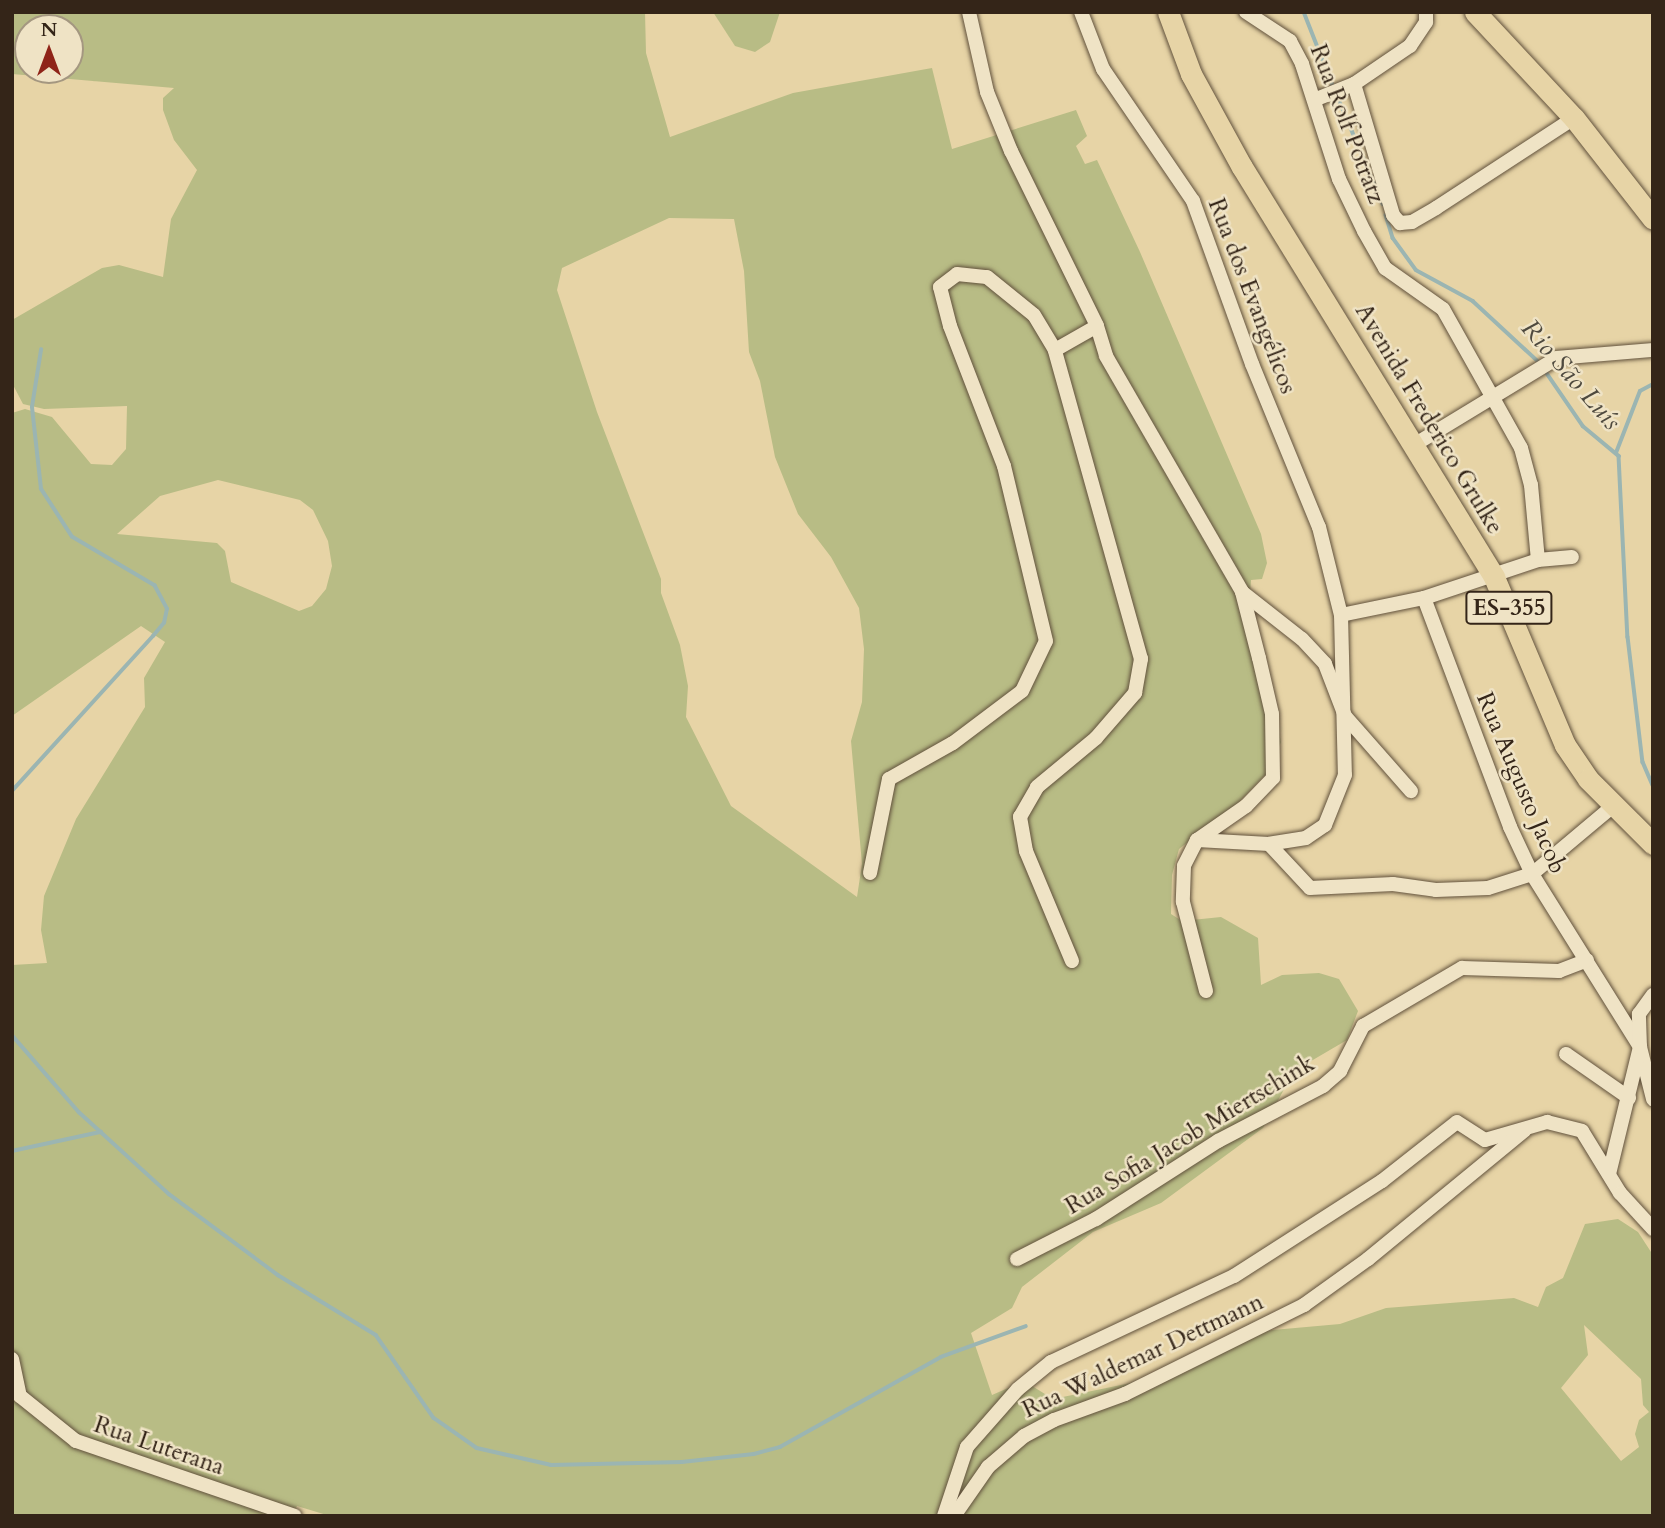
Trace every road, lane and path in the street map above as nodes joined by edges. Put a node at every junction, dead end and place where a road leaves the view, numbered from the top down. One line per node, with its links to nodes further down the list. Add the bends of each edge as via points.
1 (969, 12): 11 (street, via 987,92 1011,151)
2 (1081, 12): 21 (street, Rua dos Evangélicos, via 1103,69 1193,201 1248,354 1319,527)
3 (1168, 12): 15 (main road, Avenida Frederico Grulke, via 1191,74 1242,167)
4 (1246, 12): 8 (street, Rua Rolf Potratz, via 1290,41)
5 (1426, 12): 7 (street, via 1426,22 1410,46)
6 (1475, 12): 9 (main road)
7 (1350, 85): 8 (street); 9 (street, via 1399,223 1412,222 1436,208)
8 (1320, 97): 14 (street, Rua Rolf Potratz, via 1339,179 1385,268 1443,309)
9 (1574, 118): 10 (main road)
10 (1652, 218)
11 (1097, 326): 12 (street); 19 (street, via 1106,356)
12 (1055, 350): 28 (street, via 1034,315 987,277 957,274 940,287 950,326 1004,466 1046,641 1023,691 953,743 889,779); 31 (street, via 1141,659 1135,693 1096,738 1037,787 1020,817 1026,851)
13 (1653, 351): 14 (street, via 1557,358)
14 (1492, 396): 15 (street); 17 (street, Rua Rolf Potratz, via 1521,448 1531,485)
15 (1414, 445): 18 (main road, Avenida Frederico Grulke / ES-355)
16 (1572, 557): 17 (street)
17 (1538, 561): 18 (street)
18 (1494, 577): 20 (street); 24 (main road, Avenida Frederico Grulke / ES-355, via 1565,745)
19 (1242, 592): 22 (street, via 1303,639 1325,664); 25 (street, via 1272,715 1273,778 1246,807)
20 (1424, 598): 21 (street); 29 (street, Rua Augusto Jacob, via 1476,741)
21 (1341, 615): 22 (street, Rua dos Evangélicos)
22 (1345, 716): 23 (street); 26 (street, Rua dos Evangélicos, via 1345,775 1325,825 1306,838)
23 (1411, 791)
24 (1614, 806): 27 (main road, Avenida Frederico Grulke / ES-355); 29 (street)
25 (1197, 840): 26 (street, Rua dos Evangélicos); 32 (street, via 1184,866 1183,902)
26 (1269, 844): 29 (street, via 1310,888 1393,884 1436,890 1488,888)
27 (1653, 845)
28 (870, 873)
29 (1532, 874): 30 (street, Rua Augusto Jacob)
30 (1587, 960): 36 (street, Rua Augusto Jacob); 43 (street, Rua Sofia Jacob Miertschink, via 1559,971 1462,968 1363,1026 1340,1071 1323,1086 1218,1141 1096,1219)
31 (1072, 961)
32 (1206, 991)
33 (1653, 995): 34 (street)
34 (1639, 1014): 35 (street); 36 (street)
35 (1653, 1024)
36 (1640, 1047): 38 (street); 39 (street)
37 (1566, 1054): 38 (street)
38 (1629, 1098): 41 (street)
39 (1653, 1100)
40 (1531, 1125): 41 (street, Rua Waldemar Dettmann, via 1558,1122 1583,1131); 47 (street, Rua Waldemar Dettmann, via 1485,1140 1457,1122 1382,1181 1234,1276 1051,1362 1018,1389 967,1447); 48 (street, Rua Waldemar Dettmann, via 1431,1209 1304,1305 1137,1389 1024,1436 988,1467)
41 (1609, 1174): 42 (street, Rua Waldemar Dettmann)
42 (1653, 1229)
43 (1017, 1259)
44 (12, 1359): 45 (street)
45 (16, 1397): 46 (street, Rua Luterana, via 76,1441)
46 (295, 1516)
47 (944, 1516)
48 (954, 1516)

